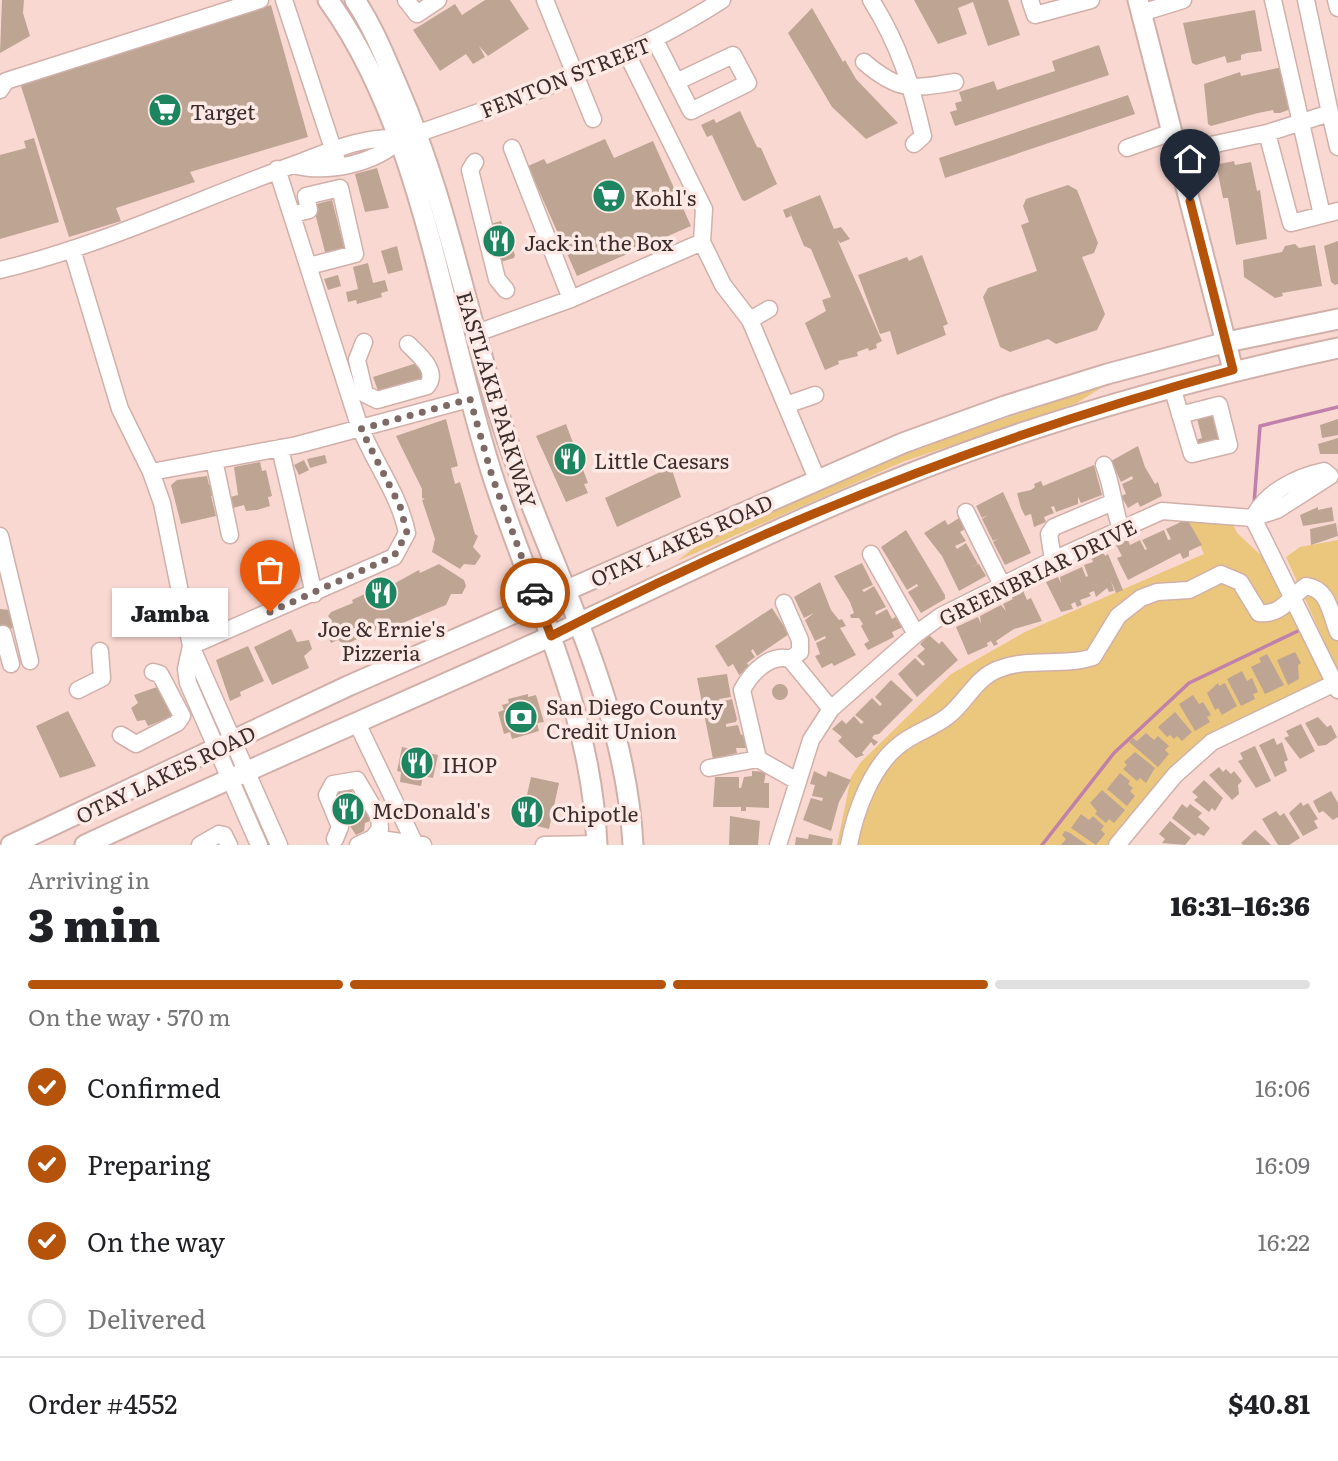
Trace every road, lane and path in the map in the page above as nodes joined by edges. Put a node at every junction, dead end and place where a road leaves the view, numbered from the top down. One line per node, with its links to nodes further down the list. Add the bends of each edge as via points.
1 (260, 0): 25 (street, via 6,81)
2 (284, 0): 37 (street)
3 (328, 0): 31 (main road, EASTLAKE PARKWAY)
4 (355, 0): 31 (main road, EASTLAKE PARKWAY, via 381,44)
5 (406, 0): 6 (street, via 417,13)
6 (438, 0)
7 (545, 0): 21 (street)
8 (722, 0): 18 (street, FENTON STREET)
9 (871, 0): 24 (street, via 892,32)
10 (1030, 0): 11 (street, via 1035,15)
11 (1091, 0)
12 (1183, 0): 16 (street)
13 (1273, 0): 28 (street)
14 (1306, 0): 26 (street)
15 (1336, 0): 17 (street)
16 (1140, 6): 29 (main road)
17 (1338, 8)
18 (655, 40): 19 (street, FENTON STREET); 22 (street)
19 (627, 54): 21 (street, FENTON STREET); 43 (street, via 704,209)
20 (864, 62): 24 (street, via 882,77)
21 (575, 75): 27 (street); 31 (street, FENTON STREET)
22 (676, 82)
23 (955, 82): 24 (street)
24 (912, 89): 32 (street)
25 (0, 90)
26 (1330, 113): 28 (street); 35 (street)
27 (593, 119)
28 (1301, 123): 30 (street); 42 (street)
29 (1172, 132): 34 (street); 36 (main road)
30 (1267, 133): 36 (street); 42 (street, via 1291,223)
31 (410, 136): 37 (street, FENTON STREET, via 388,151); 52 (main road, EASTLAKE PARKWAY); 60 (main road, EASTLAKE PARKWAY)
32 (925, 140)
33 (512, 148): 48 (street)
34 (1127, 148)
35 (1338, 148)
36 (1178, 152): 54 (main road)
37 (337, 159): 39 (street, FENTON STREET, via 312,170)
38 (475, 162): 47 (street, via 470,170 497,279)
39 (285, 167): 41 (street); 44 (street)
40 (1338, 211): 42 (street)
41 (293, 214): 45 (street); 45 (street, via 309,210 306,196 340,188 355,254)
42 (1322, 215)
43 (702, 242): 48 (street); 51 (street, via 723,285)
44 (72, 249): 46 (street); 67 (street, via 120,409)
45 (309, 266): 63 (street)
46 (0, 270)
47 (506, 290)
48 (571, 299): 52 (street)
49 (769, 309): 51 (street)
50 (1338, 319): 54 (main road, OTAY LAKES ROAD)
51 (750, 320): 61 (street)
52 (477, 333): 79 (main road, EASTLAKE PARKWAY, via 496,407 530,506)
53 (364, 342): 55 (street, via 357,360 365,394 377,400 431,381 426,363)
54 (1227, 342): 57 (main road); 69 (main road, OTAY LAKES ROAD, via 1005,406)
55 (408, 344)
56 (1338, 348): 57 (main road, OTAY LAKES ROAD)
57 (1233, 370): 58 (main road, OTAY LAKES ROAD)
58 (1172, 387): 62 (street); 84 (main road, OTAY LAKES ROAD, via 910,473)
59 (815, 395): 61 (street)
60 (470, 399): 63 (street); 82 (main road, EASTLAKE PARKWAY, via 492,476)
61 (786, 405): 69 (street)
62 (1180, 415)
63 (361, 429): 64 (street); 80 (street, via 400,506 407,533 394,556)
64 (280, 448): 65 (street); 80 (street)
65 (215, 460): 65 (street, via 235,533 215,503); 67 (street)
66 (1104, 466): 70 (street, via 1112,486)
67 (151, 472): 89 (street)
68 (1334, 475): 72 (street, via 1277,510)
69 (817, 479): 79 (main road, OTAY LAKES ROAD)
70 (1111, 503): 73 (street); 76 (street, via 1054,527 1049,534)
71 (966, 512): 78 (street)
72 (1253, 518): 73 (street, GREENBRIAR DRIVE, via 1163,511); 81 (street)
73 (1121, 529): 76 (street, GREENBRIAR DRIVE)
74 (0, 536): 77 (street)
75 (871, 554): 87 (street)
76 (1053, 560): 78 (street, GREENBRIAR DRIVE)
77 (3, 567): 92 (street)
78 (1002, 585): 87 (street, GREENBRIAR DRIVE, via 941,615)
79 (566, 590): 82 (main road, OTAY LAKES ROAD); 84 (main road, EASTLAKE PARKWAY)
80 (314, 594): 89 (street)
81 (1292, 596): 85 (street, via 1306,586 1320,589); 95 (street); 121 (street, via 1285,607 1259,613 1240,582 1221,574 1189,590 1142,598 1118,617 1093,657 996,670 972,688 949,715 886,758 861,802)
82 (538, 601): 88 (main road, EASTLAKE PARKWAY); 100 (main road, OTAY LAKES ROAD)
83 (784, 603): 91 (street, via 800,640 800,652)
84 (578, 622): 88 (main road, OTAY LAKES ROAD); 119 (main road, EASTLAKE PARKWAY, via 609,710 630,797)
85 (1338, 632)
86 (3, 634): 93 (street)
87 (916, 634): 97 (street, GREENBRIAR DRIVE)
88 (551, 636): 98 (main road, OTAY LAKES ROAD); 118 (main road, EASTLAKE PARKWAY, via 575,702 590,767)
89 (191, 646): 100 (street); 101 (street, via 188,684)
90 (100, 651): 96 (street, via 102,678)
91 (790, 659): 97 (street); 102 (street, via 776,657 742,690)
92 (30, 661)
93 (11, 664)
94 (153, 672): 99 (street, via 160,674 182,716 136,744)
95 (1336, 686): 122 (street, via 1195,754)
96 (78, 690)
97 (831, 709): 106 (street, GREENBRIAR DRIVE, via 811,740)
98 (357, 723): 104 (main road, OTAY LAKES ROAD); 109 (street)
99 (121, 735)
100 (234, 740): 101 (main road, OTAY LAKES ROAD); 104 (street)
101 (215, 749): 105 (street); 110 (main road, OTAY LAKES ROAD)
102 (758, 758): 103 (street); 106 (street)
103 (709, 768)
104 (248, 771): 105 (main road, OTAY LAKES ROAD); 115 (street)
105 (228, 780): 111 (main road, OTAY LAKES ROAD); 114 (street)
106 (797, 781): 120 (street, GREENBRIAR DRIVE)
107 (373, 838): 108 (street, via 380,828 371,786 362,778 329,788 328,801 340,827); 109 (street); 116 (street)
108 (335, 839)
109 (420, 844)
110 (10, 845)
111 (85, 845)
112 (201, 845): 113 (street, via 219,834)
113 (229, 845)
114 (259, 845)
115 (279, 845)
116 (358, 845)
117 (544, 845): 118 (street)
118 (599, 845)
119 (633, 845)
120 (778, 845)
121 (849, 845)
122 (1117, 845)

